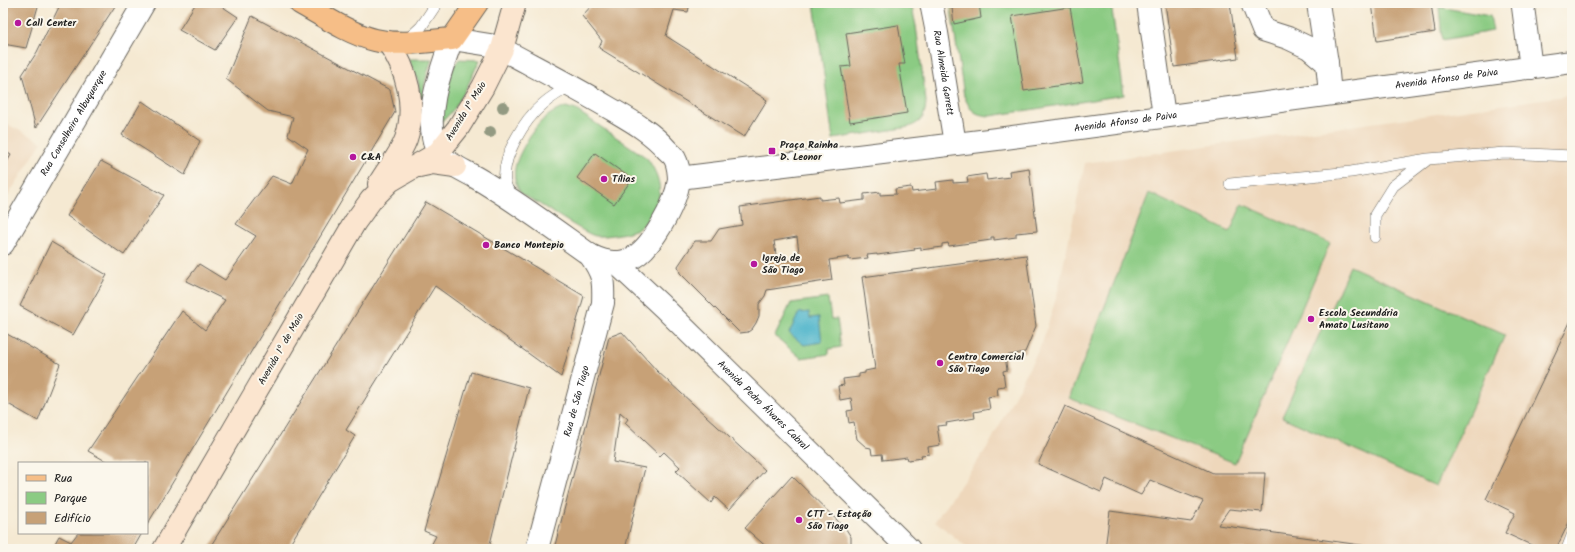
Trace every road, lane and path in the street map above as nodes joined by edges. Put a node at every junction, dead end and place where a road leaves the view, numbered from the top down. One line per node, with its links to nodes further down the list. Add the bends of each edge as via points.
1 (144, 3): 31 (street, Rua Conselheiro Albuquerque)
2 (300, 3): 12 (main road, via 363,37)
3 (437, 3): 12 (lane, via 421,27)
4 (477, 3): 11 (main road)
5 (515, 3): 13 (main road, Avenida 1º Maio)
6 (931, 3): 20 (street, Rua Almeida Garrett)
7 (1148, 3): 19 (street)
8 (1252, 3): 14 (street, via 1263,30 1309,48)
9 (1318, 3): 14 (street)
10 (1522, 4): 16 (street)
11 (452, 39): 12 (main road); 13 (street); 21 (street, Avenida 1º Maio, via 434,96 433,137)
12 (396, 42): 29 (main road, via 398,58 409,93 410,124 406,140)
13 (502, 49): 17 (street); 21 (main road, Avenida 1º Maio, via 470,108)
14 (1327, 62): 18 (street)
15 (1572, 62): 16 (street, Avenida Afonso de Paiva)
16 (1531, 68): 18 (street, Avenida Afonso de Paiva)
17 (572, 86): 26 (street, via 636,124 660,142 675,159); 28 (lane, via 542,104 526,122 515,141 506,161 505,181)
18 (1330, 94): 19 (street, Avenida Afonso de Paiva)
19 (1164, 116): 20 (street, Avenida Afonso de Paiva)
20 (955, 144): 26 (street, Avenida Afonso de Paiva)
21 (438, 153): 24 (main road, Avenida 1º de Maio); 25 (street)
22 (1572, 156): 23 (lane, via 1505,153)
23 (1428, 159): 27 (lane, via 1351,172); 30 (lane, via 1393,186 1374,215)
24 (416, 166): 25 (main road, Avenida 1º de Maio, via 433,163); 29 (main road, Avenida 1º de Maio, via 390,181)
25 (455, 166): 28 (street)
26 (679, 178): 33 (street, via 668,212 654,236 639,254 628,260)
27 (1230, 184)
28 (511, 199): 32 (street)
29 (371, 200): 35 (main road, Avenida 1º de Maio, via 355,222)
30 (1375, 237)
31 (3, 244)
32 (590, 255): 33 (street, via 602,261); 36 (street, Rua de São Tiago, via 599,267 604,282 603,303)
33 (615, 262): 37 (street, Avenida Pedro Álvares Cabral)
34 (1572, 536): 38 (lane)
35 (164, 549)
36 (537, 549)
37 (909, 549)
38 (1567, 549)

